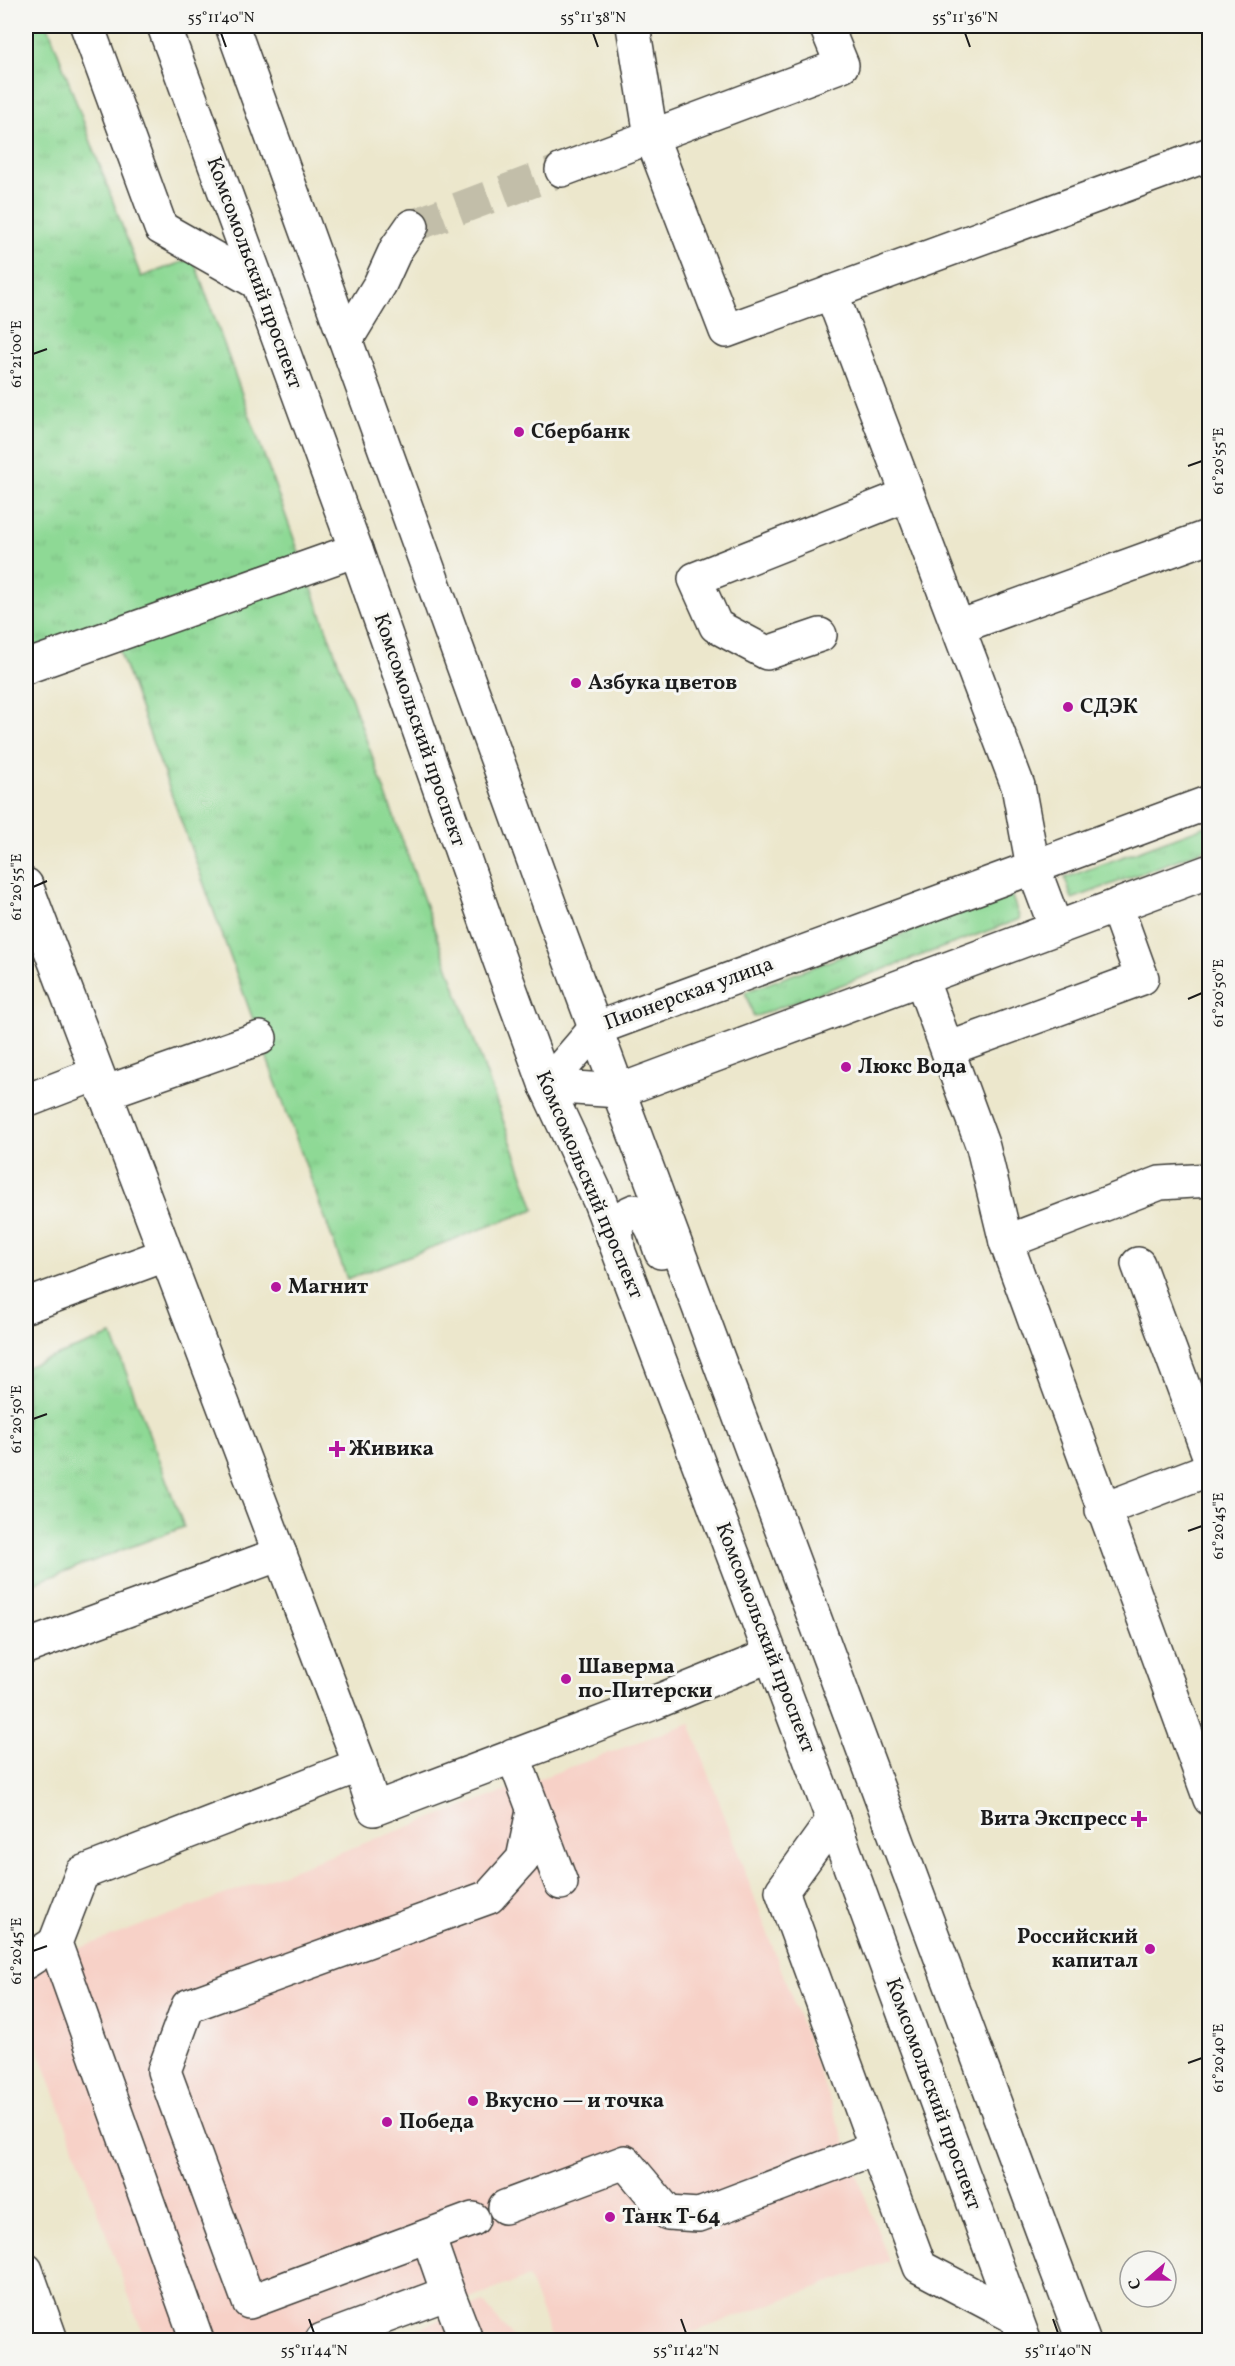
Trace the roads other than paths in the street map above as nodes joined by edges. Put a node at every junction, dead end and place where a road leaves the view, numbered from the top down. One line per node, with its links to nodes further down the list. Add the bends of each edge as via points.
1 (87, 26): 10 (main road, via 161,228)
2 (164, 26): 10 (main road, Комсомольский проспект)
3 (232, 26): 12 (main road)
4 (633, 26): 6 (main road)
5 (826, 26): 6 (main road, via 842,65)
6 (651, 136): 8 (main road); 11 (main road, via 726,331)
7 (1209, 154): 11 (main road)
8 (562, 170)
9 (412, 226): 12 (main road)
10 (258, 284): 15 (main road, Комсомольский проспект)
11 (831, 292): 13 (main road)
12 (346, 340): 26 (main road)
13 (907, 495): 16 (main road); 17 (main road, via 695,579 716,626 767,653)
14 (1209, 536): 16 (main road)
15 (356, 550): 18 (main road); 30 (main road, Комсомольский проспект)
16 (959, 627): 20 (main road, via 1018,786)
17 (820, 635)
18 (26, 667)
19 (1209, 802): 20 (main road, Пионерская улица)
20 (1033, 867): 24 (main road); 26 (main road, Пионерская улица)
21 (1209, 872): 23 (main road)
22 (26, 885): 29 (main road)
23 (1116, 906): 24 (main road); 28 (main road, via 1142,978)
24 (1056, 928): 25 (main road)
25 (921, 978): 28 (main road); 31 (main road)
26 (595, 1029): 30 (main road, Пионерская улица); 31 (main road)
27 (260, 1038): 29 (main road)
28 (948, 1049): 34 (main road, via 983,1147)
29 (100, 1084): 32 (main road); 36 (main road)
30 (546, 1086): 31 (main road); 35 (main road, Комсомольский проспект)
31 (619, 1091): 39 (main road)
32 (26, 1101)
33 (1209, 1180): 34 (main road, via 1160,1183)
34 (1006, 1242): 42 (main road)
35 (618, 1248): 39 (main road, via 616,1226 621,1216 634,1211 643,1215 653,1227 675,1291); 45 (main road, Комсомольский проспект)
36 (165, 1255): 38 (main road); 43 (main road)
37 (1138, 1263): 40 (main road)
38 (26, 1306)
39 (715, 1350): 65 (main road)
40 (1209, 1458)
41 (1209, 1469): 42 (main road)
42 (1102, 1510): 48 (main road)
43 (280, 1554): 44 (main road); 47 (main road)
44 (26, 1647)
45 (771, 1655): 46 (main road); 50 (main road, Комсомольский проспект)
46 (513, 1755): 47 (main road, via 374,1809); 49 (main road)
47 (360, 1765): 52 (main road, via 82,1873)
48 (1209, 1799)
49 (533, 1810): 51 (main road); 57 (main road, via 523,1859 489,1898 188,2006 164,2071 249,2302)
50 (833, 1820): 54 (main road, via 782,1891); 60 (main road, Комсомольский проспект)
51 (561, 1883)
52 (56, 1943): 53 (main road); 63 (main road)
53 (26, 1962)
54 (876, 2148): 55 (main road, via 712,2198 699,2215 668,2212 624,2163); 60 (main road, via 920,2267)
55 (505, 2207)
56 (473, 2219): 57 (main road)
57 (428, 2236): 59 (main road)
58 (26, 2270): 62 (main road)
59 (448, 2293): 61 (main road); 64 (main road)
60 (1019, 2329)
61 (465, 2337)
62 (51, 2340)
63 (197, 2340)
64 (322, 2340)
65 (1083, 2340)

